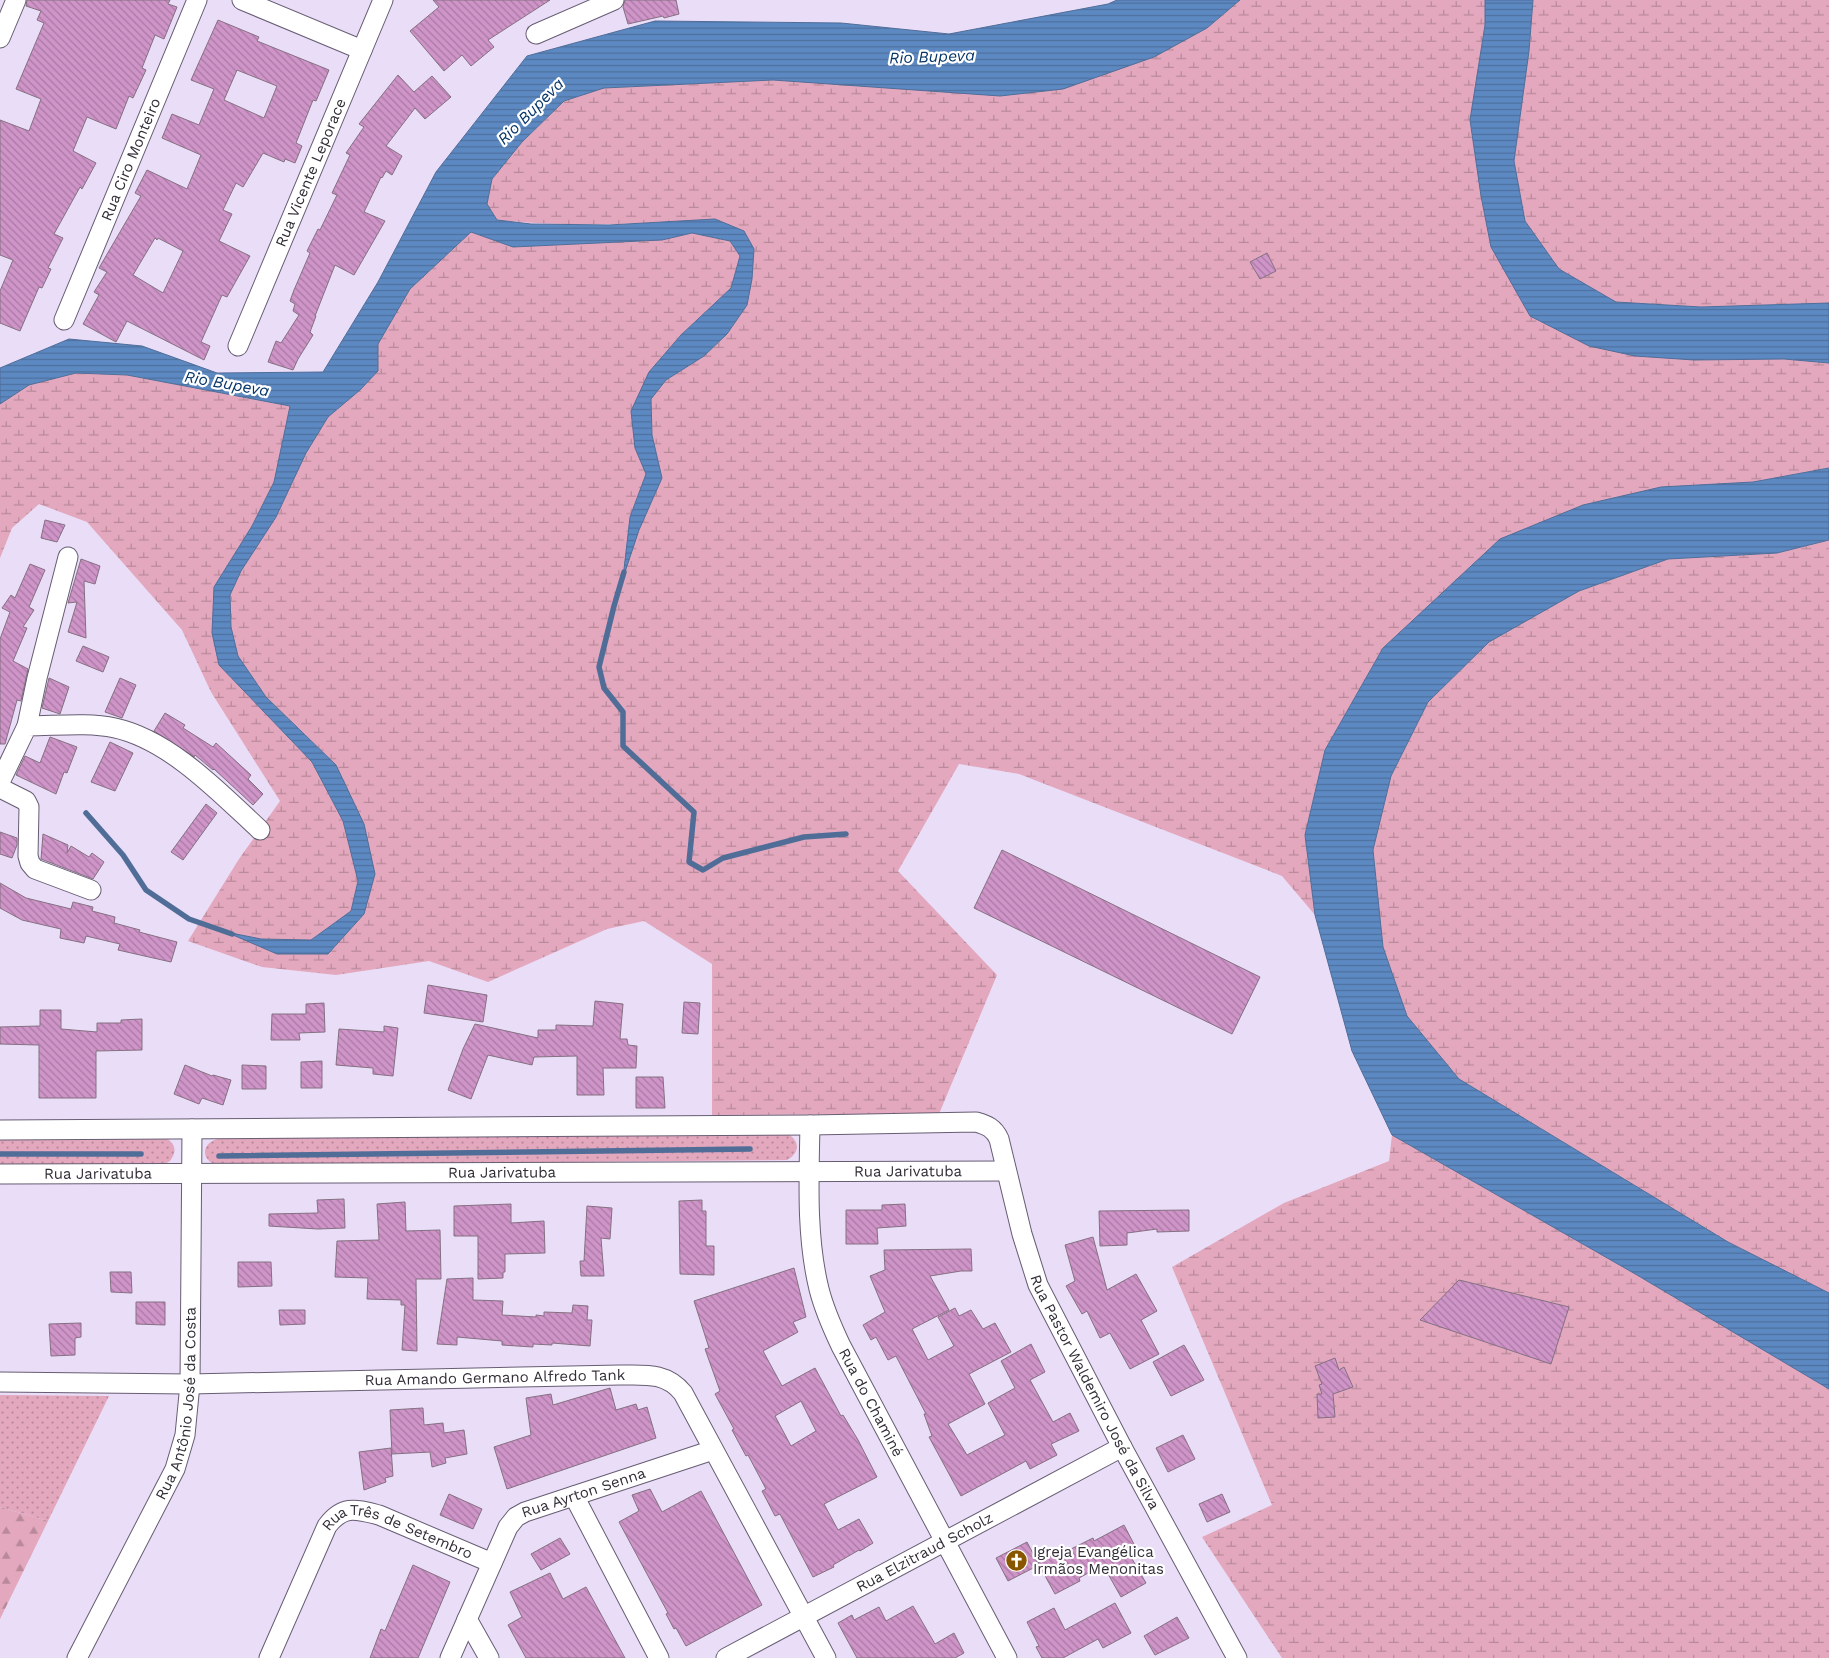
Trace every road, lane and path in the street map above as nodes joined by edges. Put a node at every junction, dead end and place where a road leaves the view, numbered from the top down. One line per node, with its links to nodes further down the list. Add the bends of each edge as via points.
1 (16, 0): 7 (street)
2 (197, 0): 9 (street, Rua Ciro Monteiro)
3 (242, 0): 8 (street)
4 (383, 0): 8 (street, Rua Vicente Leporace)
5 (614, 0): 6 (street)
6 (536, 34)
7 (0, 38)
8 (362, 50): 10 (street, Rua Vicente Leporace)
9 (64, 320)
10 (238, 346)
11 (68, 557): 12 (street)
12 (27, 726): 13 (street); 15 (street, via 99,726 134,734 196,772)
13 (0, 782)
14 (0, 788): 16 (street, via 26,801 29,807 28,856 35,869)
15 (260, 830)
16 (91, 890)
17 (810, 1125): 18 (street); 20 (street, Rua Pastor Waldemiro José da Silva, via 976,1122 996,1132); 21 (street, Rua do Chaminé)
18 (192, 1129): 19 (street); 22 (street, Rua Antônio José da Costa)
19 (0, 1130)
20 (1006, 1171): 21 (street, Rua Jarivatuba); 26 (street, Rua Pastor Waldemiro José da Silva, via 1038,1285)
21 (809, 1172): 22 (street, Rua Jarivatuba); 29 (street, Rua do Chaminé, via 813,1254 828,1318)
22 (192, 1173): 23 (street, Rua Jarivatuba); 25 (street, Rua Antônio José da Costa)
23 (0, 1174)
24 (0, 1382): 25 (street, Rua Amando Germano Alfredo Tank)
25 (190, 1384): 27 (street, Rua Amando Germano Alfredo Tank, via 650,1375 676,1384); 33 (street, Rua Antônio José da Costa, via 185,1435 175,1469)
26 (1122, 1447): 29 (street, Rua Elzitraud Scholz); 41 (street, Rua Pastor Waldemiro José da Silva)
27 (713, 1450): 28 (street, Rua Ayrton Senna); 31 (street, Rua Amando Germano Alfredo Tank)
28 (574, 1496): 30 (street, Rua Ayrton Senna, via 516,1517); 37 (street)
29 (945, 1541): 31 (street, Rua Elzitraud Scholz); 40 (street, Rua do Chaminé)
30 (492, 1563): 32 (street, Rua Ayrton Senna); 34 (street, Rua Três de Setembro, via 379,1515 349,1510 335,1516 327,1526)
31 (804, 1617): 38 (street, Rua Elzitraud Scholz); 39 (street, Rua Amando Germano Alfredo Tank)
32 (467, 1619): 35 (street, Rua Ayrton Senna); 36 (street)
33 (77, 1658)
34 (269, 1658)
35 (450, 1658)
36 (489, 1658)
37 (659, 1658)
38 (726, 1658)
39 (826, 1658)
40 (1008, 1658)
41 (1237, 1658)

